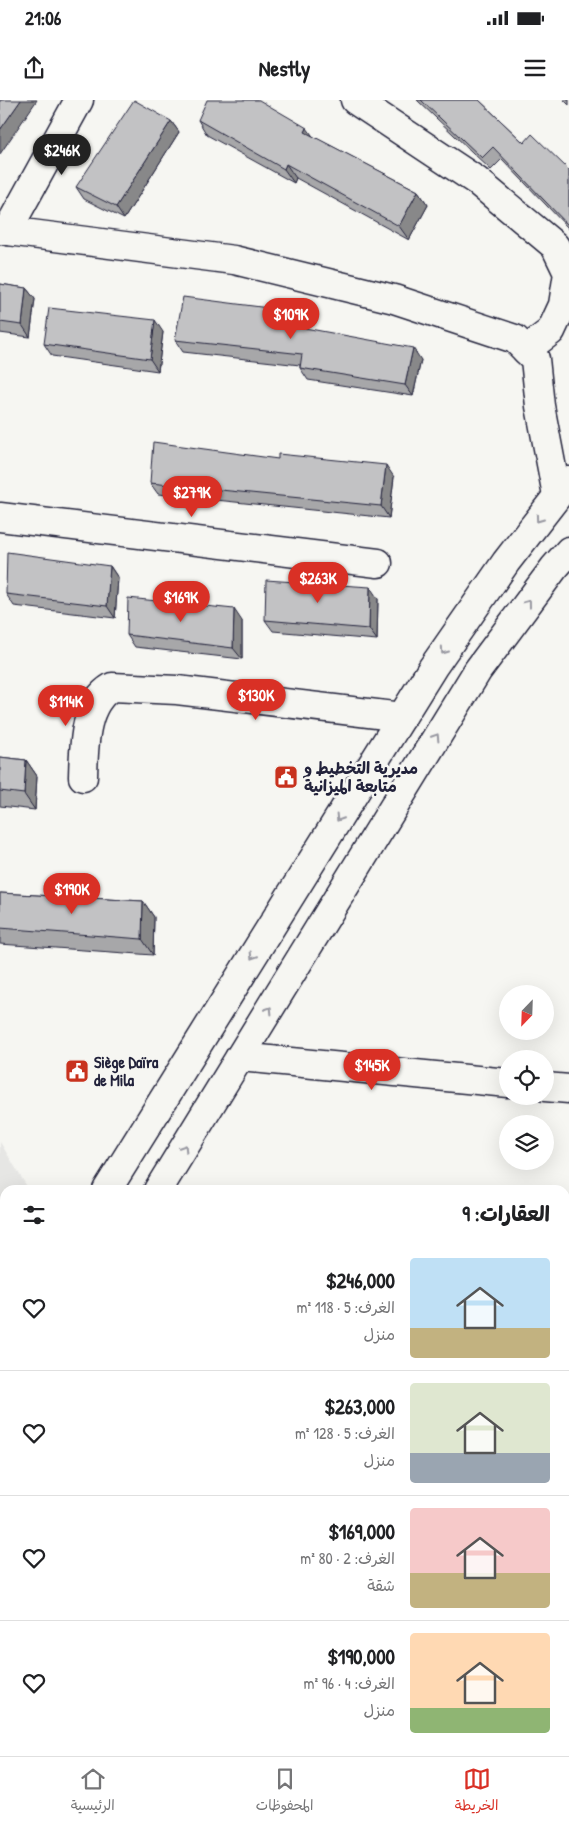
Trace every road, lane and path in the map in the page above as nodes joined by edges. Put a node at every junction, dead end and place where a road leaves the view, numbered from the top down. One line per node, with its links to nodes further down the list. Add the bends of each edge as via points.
1 (80, 100): 3 (street)
2 (355, 100): 4 (street, via 477,181 555,246 568,273 563,305 551,331)
3 (4, 231): 4 (street, via 234,260 394,299 515,339)
4 (526, 350): 5 (street, via 535,359 540,406)
5 (563, 488): 9 (street, one-way to 9, via 439,658)
6 (0, 517): 8 (street)
7 (569, 551): 11 (street, one-way to 7, via 478,670)
8 (378, 562)
9 (402, 717): 10 (street, via 177,690 112,687 103,692 91,713); 15 (street, one-way to 15)
10 (83, 777)
11 (240, 1057): 12 (street); 16 (street, one-way to 11)
12 (499, 1082)
13 (554, 1088): 14 (street)
14 (569, 1089)
15 (110, 1185)
16 (161, 1185)

